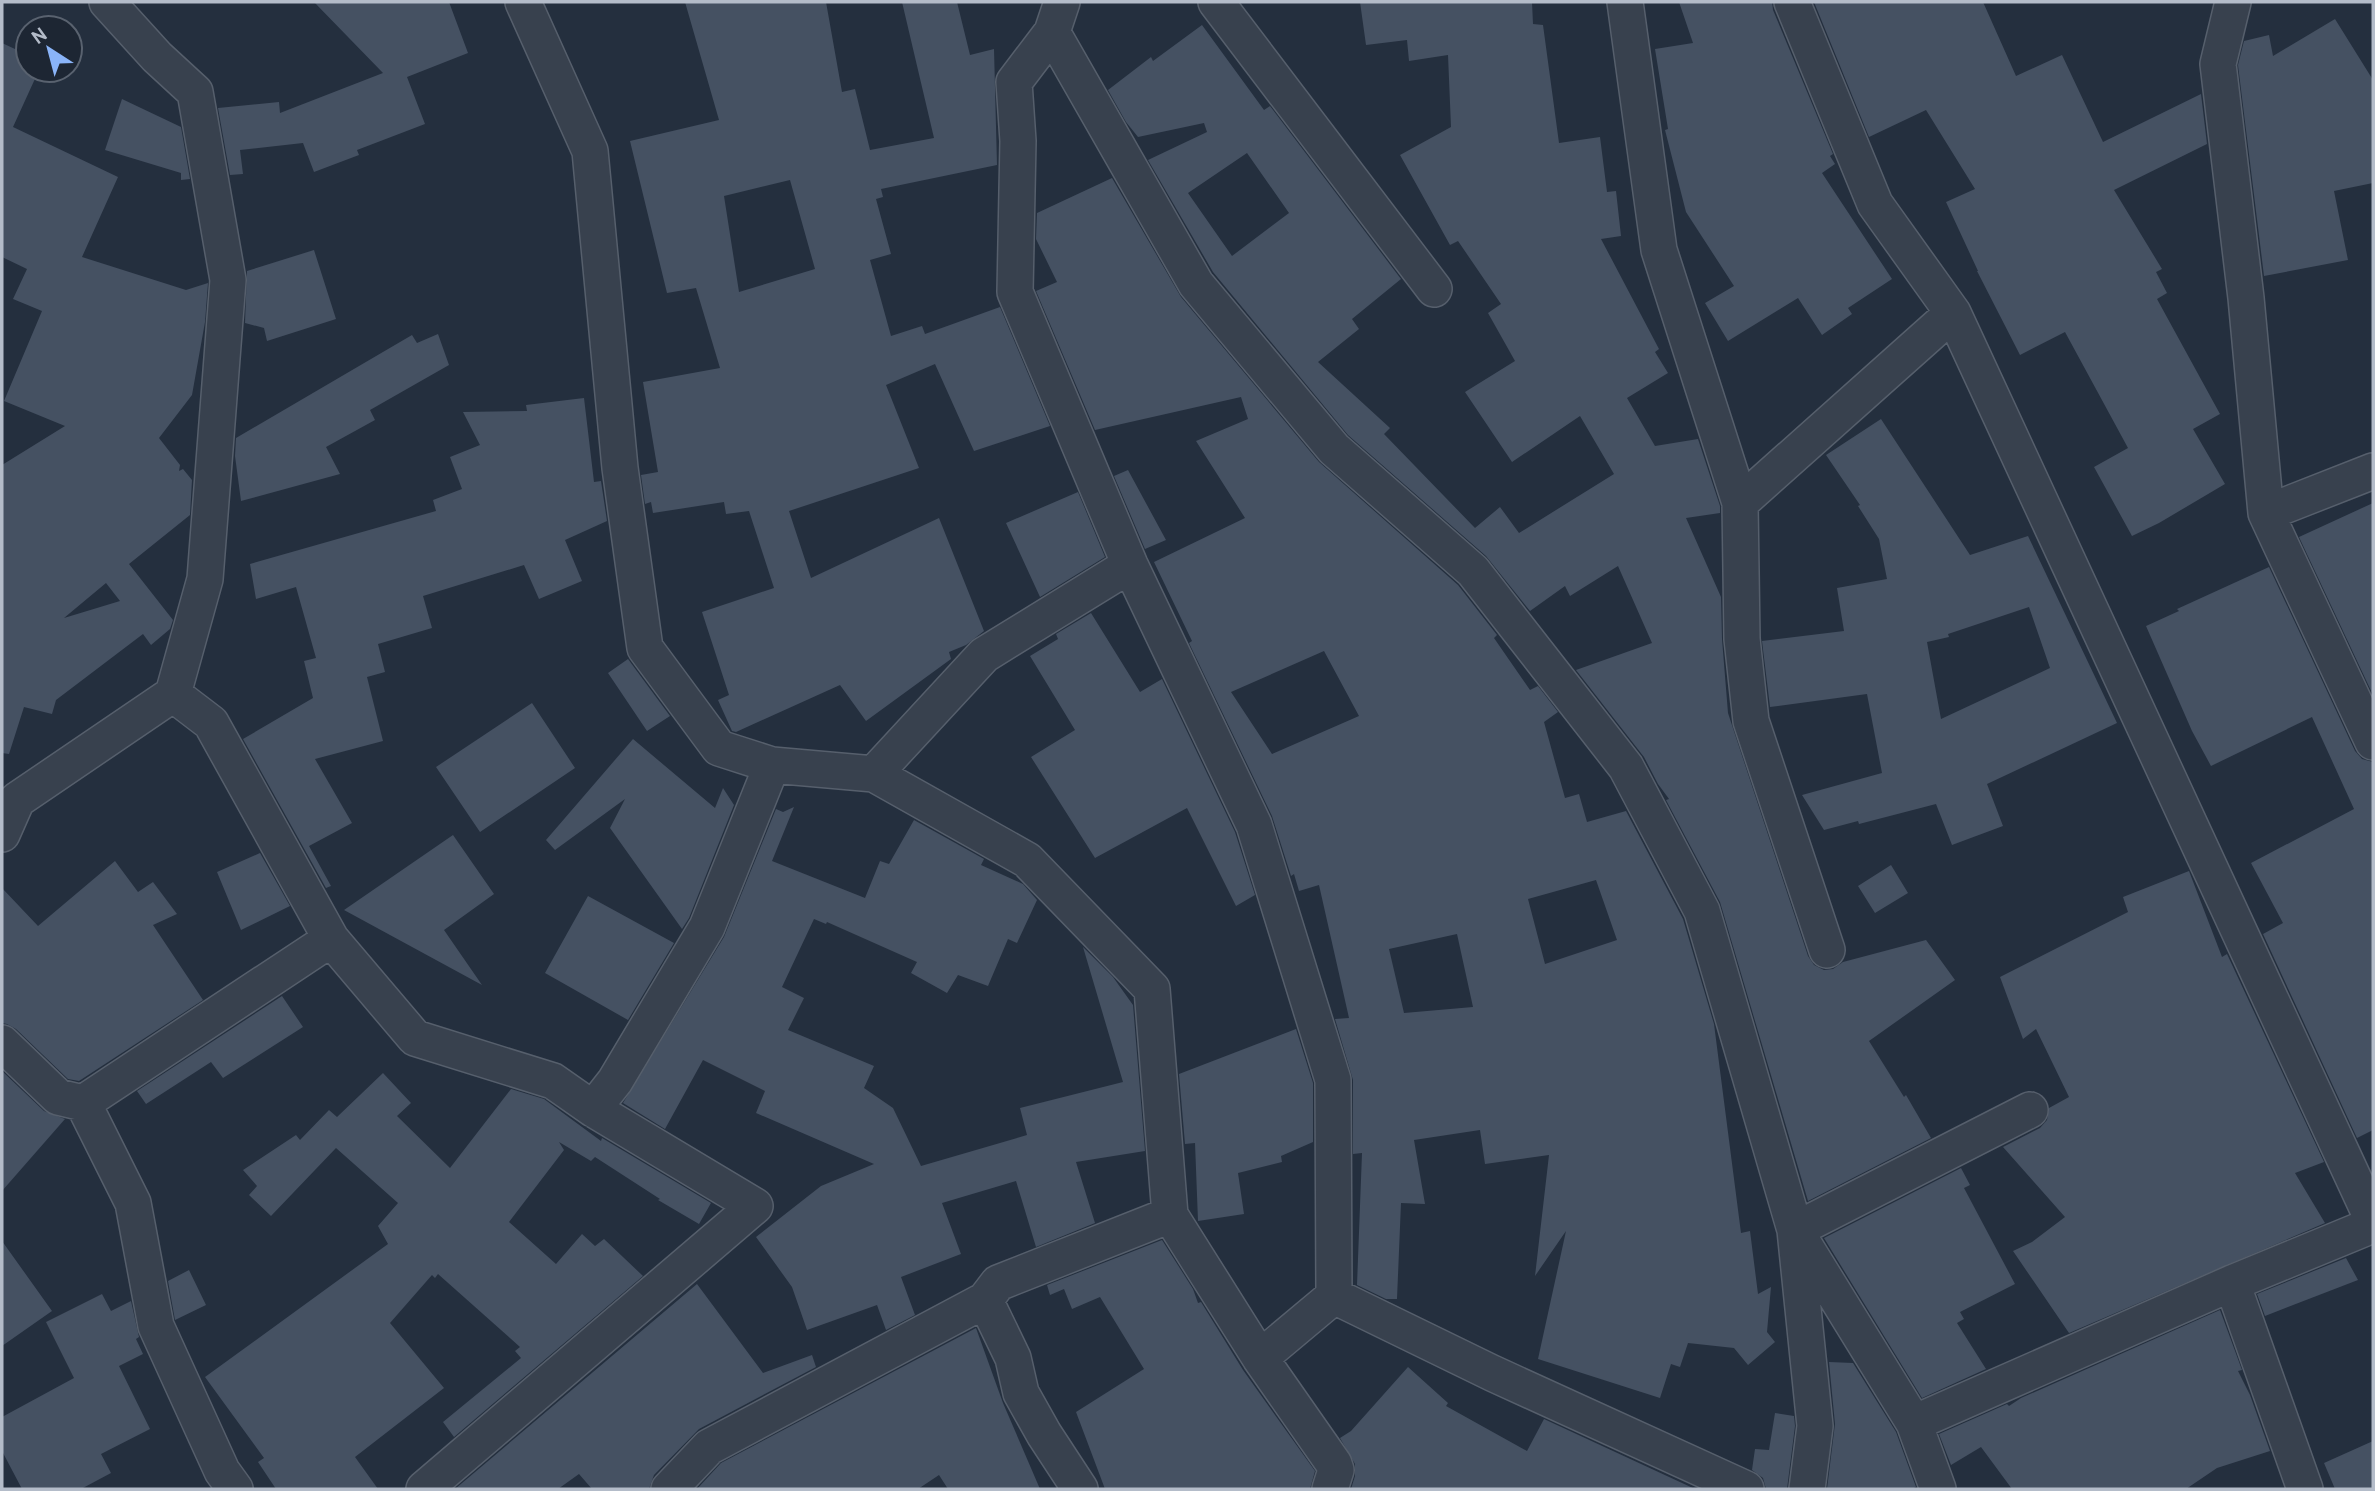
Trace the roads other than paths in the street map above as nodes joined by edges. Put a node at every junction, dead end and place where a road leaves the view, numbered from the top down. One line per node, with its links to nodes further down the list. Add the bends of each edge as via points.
1 (107, 2): 14 (street, via 195,92 229,280 205,579)
2 (523, 2): 16 (street, via 590,151 620,468 645,648 719,748)
3 (1216, 2): 8 (street)
4 (1625, 2): 11 (street, via 1659,250)
5 (1792, 2): 9 (street, via 1875,204)
6 (2233, 2): 12 (street, via 2218,64)
7 (1057, 17): 13 (street, via 1014,82 1018,141 1015,292); 26 (street, via 1196,284 1334,449 1473,571 1626,767 1702,911)
8 (1434, 289)
9 (1953, 313): 11 (street); 27 (street, via 2370,1214 2370,1223 2362,1229)
10 (2373, 471): 12 (street)
11 (1740, 503): 20 (street, via 1742,639 1751,721)
12 (2266, 513): 15 (street)
13 (1130, 565): 17 (street, via 984,655); 28 (street, via 1254,825 1333,1080)
14 (173, 694): 18 (street, via 17,800); 19 (street, via 211,723)
15 (2373, 742)
16 (772, 765): 17 (street); 23 (street, via 707,927 615,1082)
17 (874, 774): 25 (street, via 1027,860 1152,989)
18 (2, 834)
19 (331, 939): 22 (street); 23 (street, via 415,1038 553,1081)
20 (1827, 950)
21 (2, 1043): 22 (street, via 58,1097)
22 (83, 1103): 32 (street, via 133,1203 156,1326 222,1471)
23 (593, 1109): 33 (street, via 755,1206)
24 (2030, 1110): 26 (street)
25 (1170, 1216): 29 (street, via 998,1283); 30 (street)
26 (1795, 1230): 31 (street); 38 (street, via 1815,1426)
27 (2232, 1283): 31 (street); 40 (street)
28 (1334, 1296): 30 (street); 37 (street)
29 (985, 1300): 34 (street, via 709,1447); 35 (street, via 1013,1358 1021,1393)
30 (1260, 1358): 36 (street, via 1334,1464)
31 (1914, 1423): 39 (street)
32 (235, 1489)
33 (424, 1489)
34 (669, 1489)
35 (1080, 1489)
36 (1330, 1489)
37 (1746, 1489)
38 (1807, 1489)
39 (1938, 1489)
40 (2305, 1489)

